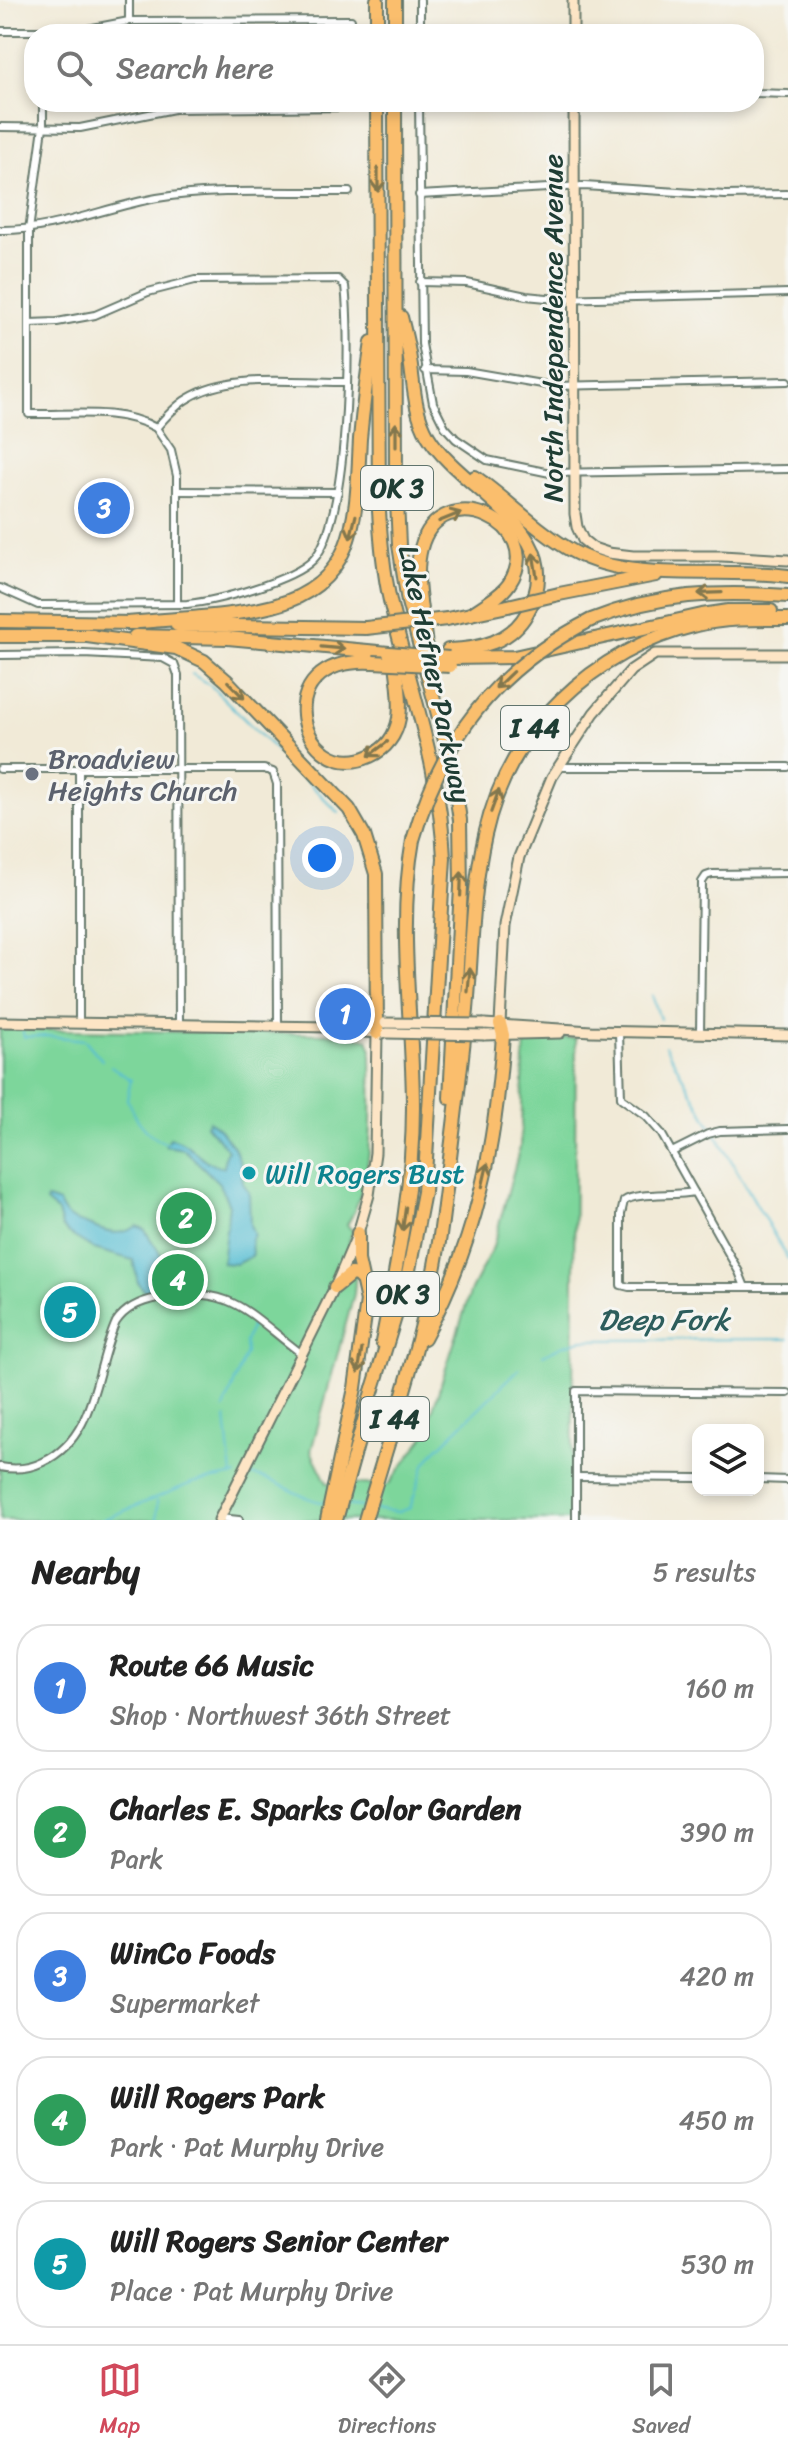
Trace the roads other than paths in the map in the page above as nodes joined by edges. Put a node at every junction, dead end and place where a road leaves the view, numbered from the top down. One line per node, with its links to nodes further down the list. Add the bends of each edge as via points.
1 (129, 0): 7 (street)
2 (377, 0): 9 (highway)
3 (395, 0): 10 (highway)
4 (420, 0): 11 (street)
5 (573, 0): 12 (main road)
6 (351, 20): 7 (street)
7 (129, 21): 8 (street)
8 (116, 24)
9 (377, 24)
10 (395, 24)
11 (420, 24)
12 (573, 24)
13 (0, 31): 14 (street)
14 (24, 32)
15 (764, 93): 16 (street)
16 (788, 94)
17 (43, 112): 24 (street)
18 (159, 112): 24 (street, via 80,128)
19 (377, 112): 35 (highway, Lake Hefner Parkway / OK 3, one-way to 35)
20 (395, 112): 33 (highway, Lake Hefner Parkway / OK 3)
21 (419, 112): 28 (street)
22 (574, 112): 25 (main road, North Independence Avenue)
23 (0, 127): 24 (street)
24 (43, 127): 30 (street)
25 (574, 186): 27 (street); 28 (street); 34 (main road, North Independence Avenue)
26 (349, 192): 30 (street, via 176,195)
27 (788, 194)
28 (419, 195): 31 (street)
29 (0, 230): 30 (street)
30 (29, 230): 36 (street)
31 (420, 282): 34 (street); 37 (street)
32 (788, 293): 34 (street)
33 (396, 295): 42 (highway, via 416,405); 67 (highway, Lake Hefner Parkway / OK 3, one-way to 33, via 399,545)
34 (574, 298): 40 (main road, North Independence Avenue)
35 (378, 308): 54 (highway, Lake Hefner Parkway / OK 3, via 379,511); 58 (highway, one-way to 58, via 363,394 356,513 335,566 314,587 274,606)
36 (29, 323): 39 (street, via 95,315 158,288 195,280 336,279 346,290); 41 (street, via 29,414 120,416)
37 (425, 370): 40 (street, via 455,369 538,385); 44 (street, via 433,403 463,446 487,460 533,471)
38 (788, 381): 40 (street)
39 (346, 382): 41 (street, via 228,384 188,398); 46 (street)
40 (575, 386): 44 (main road, North Independence Avenue)
41 (156, 428): 45 (street, via 174,459)
42 (433, 442): 48 (highway, via 574,552 608,565); 66 (highway, one-way to 42, via 514,630 531,607 538,572 522,530 447,462)
43 (788, 469): 44 (street)
44 (575, 473): 47 (main road, North Independence Avenue, via 577,527 593,548 623,555)
45 (177, 491): 46 (street); 52 (street)
46 (338, 492): 52 (street, via 328,536 313,560 292,574 239,593)
47 (788, 560)
48 (679, 573): 49 (highway); 55 (highway, bridge)
49 (788, 576)
50 (0, 588): 52 (street, via 44,605)
51 (788, 596): 94 (highway, I 44, one-way to 94, bridge, via 674,596 591,620 526,660 484,699 442,761 413,840 407,887 410,1165)
52 (177, 604)
53 (788, 612): 66 (highway, via 715,613 514,657)
54 (392, 613): 64 (highway, Lake Hefner Parkway / OK 3); 65 (highway, one-way to 65, via 400,703 396,729 369,757 349,760 331,755 315,744 305,727 308,689 331,668)
55 (471, 614): 58 (highway, bridge, via 366,628); 67 (highway, one-way to 55, via 421,547 440,520 472,511 490,516 506,529 517,559 508,586)
56 (788, 619): 85 (highway, I 44, one-way to 56, via 481,854 495,799 512,764 559,701 621,654 697,625)
57 (0, 621): 58 (highway)
58 (128, 623)
59 (0, 636): 60 (highway)
60 (87, 636): 65 (highway, one-way to 65, via 228,638); 78 (highway, one-way to 78, via 172,647 204,661 349,809 376,874)
61 (389, 653): 64 (highway, bridge); 65 (highway); 66 (highway, bridge)
62 (788, 654): 68 (main road, via 650,656 605,699)
63 (0, 655): 70 (street, via 167,659 178,675)
64 (404, 655): 66 (highway, bridge); 94 (highway, Lake Hefner Parkway / OK 3, via 438,786 443,888 424,1192 398,1315)
65 (371, 657): 66 (highway, bridge)
66 (450, 658)
67 (429, 677): 85 (highway, Lake Hefner Parkway / OK 3, one-way to 67, via 462,847 452,767)
68 (558, 767): 69 (street); 79 (main road, via 532,820 513,878 502,948)
69 (788, 767)
70 (177, 768): 72 (street); 76 (street); 77 (street, via 273,773)
71 (0, 769): 72 (street)
72 (79, 769): 75 (street)
73 (788, 873): 81 (street, via 705,877 700,890)
74 (0, 1022): 75 (main road)
75 (79, 1023): 76 (main road)
76 (179, 1024): 77 (main road)
77 (278, 1026): 78 (main road, via 341,1023)
78 (382, 1028): 79 (main road, bridge); 87 (main road, via 375,1153)
79 (502, 1030): 80 (main road); 93 (highway, one-way to 79, via 443,1302 482,1191 493,1140)
80 (619, 1032): 81 (main road); 84 (street, via 621,1098 655,1124)
81 (700, 1033): 82 (main road)
82 (788, 1035)
83 (788, 1129): 84 (street, via 720,1131)
84 (672, 1152): 86 (street)
85 (448, 1169): 93 (highway, I 44, via 435,1267)
86 (694, 1192): 90 (street); 90 (street, via 637,1195 624,1201 621,1285)
87 (358, 1233): 88 (highway); 89 (main road)
88 (365, 1283): 89 (highway, via 351,1274); 101 (highway, one-way to 101, via 367,1301)
89 (335, 1287): 92 (main road)
90 (745, 1287): 91 (street)
91 (788, 1287)
92 (302, 1354): 96 (street, via 249,1311 219,1296 145,1300 116,1322 94,1395 67,1445 30,1467); 102 (main road)
93 (414, 1355): 106 (highway, I 44)
94 (372, 1392): 101 (highway, I 44)
95 (788, 1393): 97 (street, via 576,1391)
96 (0, 1467)
97 (576, 1477): 98 (street); 107 (street)
98 (692, 1478)
99 (764, 1479): 100 (street)
100 (788, 1480)
101 (339, 1488): 104 (highway); 105 (highway, I 44)
102 (220, 1519): 103 (street)
103 (239, 1520)
104 (327, 1520)
105 (336, 1520)
106 (365, 1520)
107 (576, 1520)

